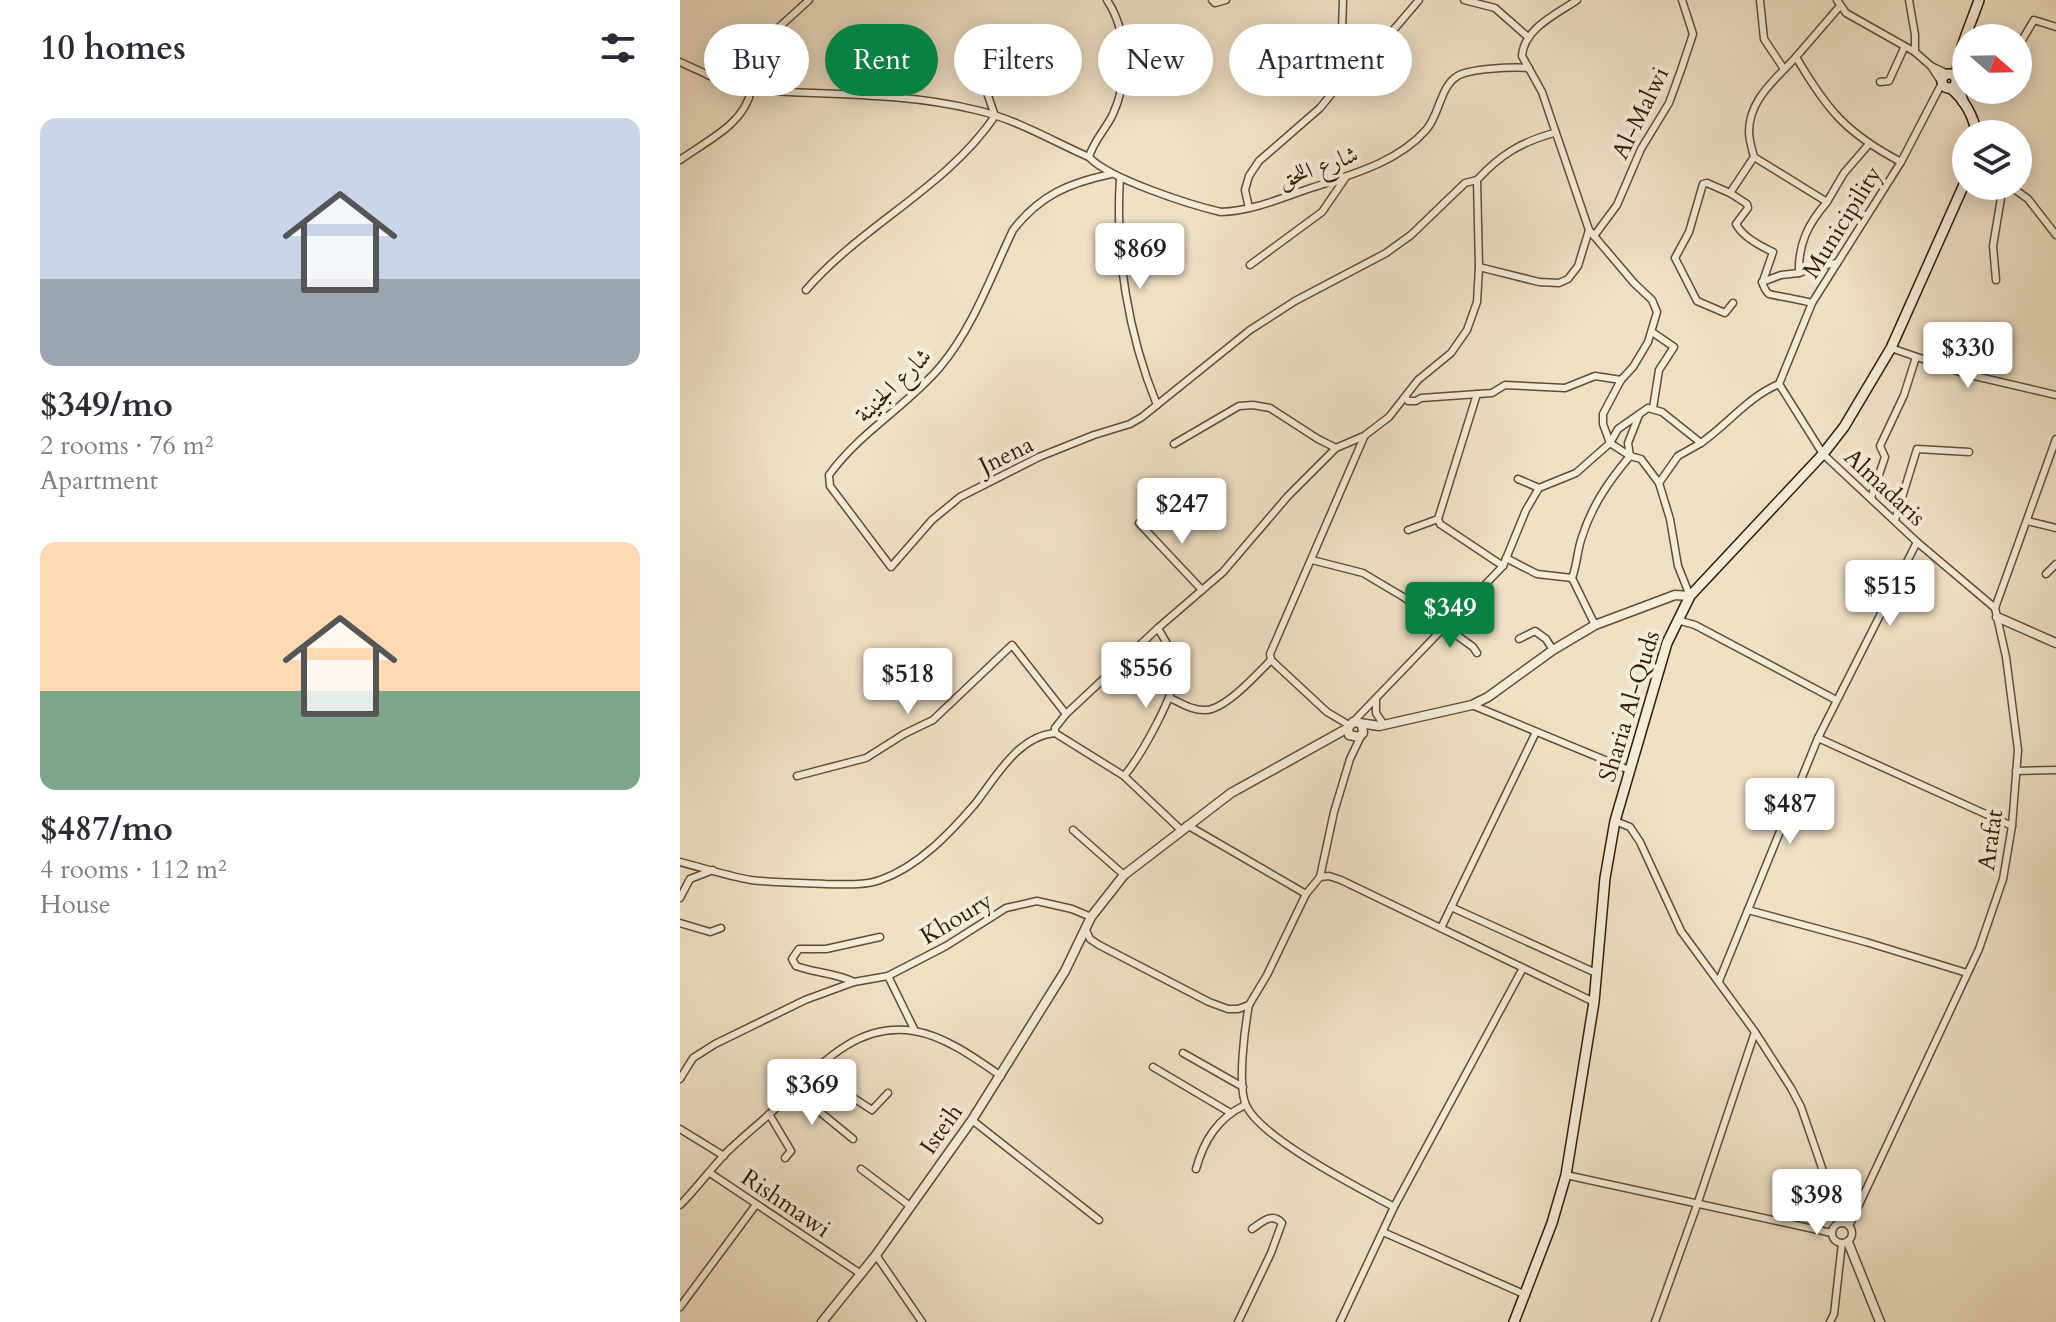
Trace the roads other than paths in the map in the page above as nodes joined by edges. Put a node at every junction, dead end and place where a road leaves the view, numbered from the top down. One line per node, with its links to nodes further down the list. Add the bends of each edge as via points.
1 (809, 0): 14 (street)
2 (1107, 0): 39 (street, via 1124,39 1122,78 1113,116)
3 (1212, 0): 4 (street)
4 (1226, 0)
5 (1343, 0): 15 (street)
6 (1419, 0): 16 (street)
7 (1464, 0): 20 (street, via 1495,8)
8 (1577, 0): 20 (street)
9 (1682, 0): 54 (street, Al-Malwi, via 1693,34 1669,103 1641,149 1617,205)
10 (1760, 0): 27 (street, via 1764,39)
11 (1909, 0): 22 (street)
12 (1979, 0): 17 (main road)
13 (1839, 3): 21 (street, via 1846,13); 23 (street)
14 (783, 24)
15 (1342, 24)
16 (1399, 24)
17 (1971, 24)
18 (2032, 24): 19 (street, via 2034,20)
19 (2056, 27)
20 (1528, 37): 26 (street, via 1522,56)
21 (1904, 48): 22 (street); 30 (street, via 1889,81)
22 (1915, 52): 25 (street)
23 (1796, 57): 27 (street); 38 (street, via 1836,115)
24 (680, 62): 28 (street, شارع اللحق)
25 (1931, 66): 29 (street); 29 (street)
26 (1529, 68): 37 (street); 44 (street, شارع اللحق, via 1452,79 1426,130 1405,148)
27 (1784, 69): 40 (street, via 1765,88 1754,111 1749,132)
28 (704, 73)
29 (1950, 79): 36 (main road); 42 (street, Municipility)
30 (1880, 82)
31 (809, 92): 35 (street, شارع اللحق, via 917,97)
32 (749, 96): 41 (street, via 742,113)
33 (988, 96): 35 (street)
34 (1330, 96): 52 (street, via 1259,161 1245,190)
35 (995, 116): 39 (street, شارع اللحق); 61 (street, via 945,170)
36 (1972, 120)
37 (1554, 133): 46 (street, via 1503,154); 54 (street)
38 (1869, 144): 42 (street); 51 (street)
39 (1089, 157): 43 (street, شارع اللحق)
40 (1754, 157): 47 (street); 51 (street)
41 (680, 160)
42 (1901, 162): 55 (street, Municipility)
43 (1111, 174): 45 (street, شارع اللحق); 72 (street, شارع الجنينة, via 1056,191 1026,214 1013,230 957,346 838,463 829,475 830,486 891,567 960,497 1053,451 1130,424)
44 (1346, 177): 52 (street, شارع اللحق); 56 (street, via 1322,212)
45 (1120, 178): 52 (street, شارع اللحق, via 1221,212); 72 (street, via 1125,293)
46 (1477, 180): 57 (street); 72 (street, via 1465,183 1386,253 1250,330)
47 (1730, 193): 60 (street, via 1748,208 1738,229 1773,252); 62 (street, via 1703,184 1675,258 1697,301 1725,313)
48 (1957, 200): 65 (main road, Sharia Al-Quds)
49 (2001, 200): 59 (street, via 1993,246)
50 (2029, 200): 53 (street)
51 (1827, 202): 58 (street, via 1806,230)
52 (1249, 208)
53 (2055, 231)
54 (1591, 233): 57 (street, via 1578,266 1559,283); 64 (street, via 1652,300 1657,317)
55 (1837, 263): 58 (street); 63 (street, Municipility)
56 (1250, 265)
57 (1479, 267): 71 (street, via 1475,312 1467,330 1414,387)
58 (1799, 273): 60 (street)
59 (1996, 280)
60 (1762, 282): 63 (street, via 1773,296)
61 (806, 290)
62 (1733, 303)
63 (1812, 303): 68 (street, Municipility)
64 (1652, 332): 67 (street); 73 (street, via 1674,347 1659,370)
65 (1891, 348): 66 (street); 82 (main road, Sharia Al-Quds)
66 (1916, 357): 70 (street); 87 (street, via 1880,446 1885,457)
67 (1621, 380): 69 (street, via 1595,376 1565,388 1505,385); 77 (street, via 1603,414)
68 (1779, 384): 78 (street, via 1760,392); 82 (street, Almadaris)
69 (1477, 394): 71 (street); 88 (street)
70 (2056, 395)
71 (1414, 399): 75 (street)
72 (1157, 405)
73 (1653, 408): 74 (street); 78 (street)
74 (1640, 412): 77 (street); 83 (street, via 1628,443)
75 (1364, 436): 80 (street); 96 (street)
76 (2056, 439): 90 (street)
77 (1610, 443): 83 (street); 86 (street, via 1576,473)
78 (1701, 443): 85 (street, via 1678,456)
79 (1174, 444): 80 (street, via 1239,406 1253,405 1270,408)
80 (1336, 448): 101 (street)
81 (1969, 452): 89 (street, via 1917,449)
82 (1823, 454): 87 (street, Almadaris); 102 (main road, Sharia Al-Quds)
83 (1630, 456): 85 (street, via 1641,459); 100 (street, via 1592,509)
84 (1518, 479): 86 (street)
85 (1659, 483): 102 (street)
86 (1539, 488): 95 (street)
87 (1871, 498): 89 (street, Almadaris)
88 (1438, 519): 93 (street); 98 (street)
89 (1895, 520): 94 (street, Almadaris)
90 (2027, 521): 92 (street); 103 (street)
91 (1139, 523): 101 (street)
92 (2056, 528)
93 (1408, 530)
94 (1917, 542): 103 (street, Almadaris); 115 (street)
95 (1506, 558): 98 (street); 100 (street, via 1537,574)
96 (1312, 560): 106 (street, via 1363,573); 112 (street)
97 (2056, 564): 99 (street)
98 (1503, 566): 106 (street)
99 (2046, 574)
100 (1572, 578): 105 (street)
101 (1202, 590): 107 (street)
102 (1690, 596): 104 (main road, Sharia Al-Quds); 105 (street, Isteih, via 1675,595)
103 (1996, 612): 109 (street); 127 (street, Arafat, via 2015,717)
104 (1677, 620): 115 (street); 125 (main road, Sharia Al-Quds)
105 (1595, 625): 110 (street, Isteih)
106 (1445, 626): 111 (street); 116 (street)
107 (1158, 628): 114 (street, via 1176,669); 118 (street)
108 (1519, 639): 110 (street, via 1535,631)
109 (2056, 643)
110 (1553, 650): 113 (street, Isteih)
111 (1477, 653)
112 (1271, 660): 114 (street, via 1211,710); 121 (street, via 1327,712)
113 (1488, 697): 117 (street, Isteih); 119 (street)
114 (1170, 698): 129 (street)
115 (1836, 700): 124 (street)
116 (1374, 702): 120 (street); 121 (street)
117 (1472, 705): 119 (street); 120 (street, Isteih)
118 (1066, 714): 123 (street); 128 (street, via 1012,645 933,720 866,758)
119 (1492, 714): 122 (street)
120 (1382, 725): 121 (street, Isteih)
121 (1354, 729): 132 (street, Isteih, via 1231,793); 137 (street)
122 (1536, 732): 125 (street); 140 (street)
123 (1055, 733): 129 (street); 135 (street, via 1041,734 1025,746 940,841 911,865 879,881 752,880)
124 (1818, 738): 131 (street); 141 (street)
125 (1629, 770): 130 (main road, Sharia Al-Quds)
126 (2056, 770): 127 (street)
127 (2016, 771): 131 (street, Arafat)
128 (797, 776)
129 (1124, 776): 132 (street)
130 (1615, 821): 151 (main road, Sharia Al-Quds); 154 (street, via 1630,827 1640,842 1676,921)
131 (2012, 826): 152 (street, Arafat, via 2003,879)
132 (1184, 827): 136 (street, Isteih); 138 (street)
133 (1073, 830): 136 (street)
134 (680, 862): 135 (street)
135 (713, 870): 139 (street, via 690,879)
136 (1124, 875): 142 (street, Isteih)
137 (1320, 877): 138 (street); 146 (street, via 1341,880)
138 (1306, 894): 157 (street)
139 (680, 898)
140 (1451, 907): 146 (street); 151 (street)
141 (1748, 910): 152 (street); 154 (street)
142 (1091, 917): 145 (street, Isteih); 153 (street, Khoury, via 1049,902 1016,904)
143 (680, 923): 144 (street, via 710,932)
144 (721, 928)
145 (1085, 928): 148 (street); 149 (street, Isteih)
146 (1441, 928): 150 (street)
147 (880, 937): 155 (street, via 799,949 792,959 796,966)
148 (1099, 945): 149 (street, via 1086,943); 157 (street, via 1219,1006)
149 (1076, 949): 162 (street, Isteih)
150 (1523, 968): 156 (street); 184 (street)
151 (1596, 973): 156 (main road, Sharia Al-Quds)
152 (1967, 973): 187 (street, Arafat)
153 (888, 976): 155 (street, Khoury); 158 (street)
154 (1719, 981): 159 (street)
155 (854, 982): 163 (street, via 715,1044 693,1058)
156 (1594, 1002): 179 (main road, Sharia Al-Quds)
157 (1249, 1005): 164 (street)
158 (915, 1031): 162 (street, Rishmawi, via 953,1046); 165 (street, Rishmawi, via 859,1037)
159 (1755, 1032): 181 (street); 186 (street, via 1801,1107)
160 (1183, 1053): 164 (street)
161 (1153, 1067): 169 (street)
162 (1001, 1076): 171 (street, Isteih)
163 (680, 1079)
164 (1243, 1087): 167 (street)
165 (793, 1090): 168 (street); 170 (street, Rishmawi)
166 (888, 1093): 168 (street, via 872,1110 841,1092)
167 (1245, 1105): 169 (street); 184 (street, via 1311,1161)
168 (816, 1111): 173 (street)
169 (1229, 1112): 177 (street, via 1209,1136)
170 (769, 1114): 174 (street, Rishmawi); 175 (street, via 791,1151)
171 (972, 1120): 183 (street, Isteih); 185 (street)
172 (680, 1129): 174 (street)
173 (853, 1139)
174 (724, 1156): 178 (street, Rishmawi)
175 (785, 1158)
176 (861, 1169): 183 (street)
177 (1196, 1169)
178 (710, 1173): 180 (street); 182 (street, Rishmawi)
179 (1566, 1175): 181 (street); 194 (main road, Sharia Al-Quds)
180 (680, 1205)
181 (1697, 1205): 190 (street); 201 (street)
182 (755, 1206): 193 (street, Rishmawi); 195 (street)
183 (910, 1206): 192 (street, Isteih)
184 (1394, 1207): 189 (street)
185 (1099, 1220)
186 (1841, 1223): 187 (street); 190 (street)
187 (1849, 1226): 191 (street, via 1852,1231)
188 (1252, 1229): 198 (street, via 1268,1218 1282,1223)
189 (1383, 1232): 194 (street); 199 (street)
190 (1832, 1233): 191 (street)
191 (1845, 1242): 202 (street); 203 (street)
192 (876, 1255): 193 (street, Isteih); 197 (street)
193 (861, 1274): 196 (street, Isteih)
194 (1526, 1295): 200 (main road, Sharia Al-Quds)
195 (680, 1307)
196 (822, 1322)
197 (922, 1322)
198 (1238, 1322)
199 (1340, 1322)
200 (1514, 1322)
201 (1655, 1322)
202 (1830, 1322)
203 (1880, 1322)

